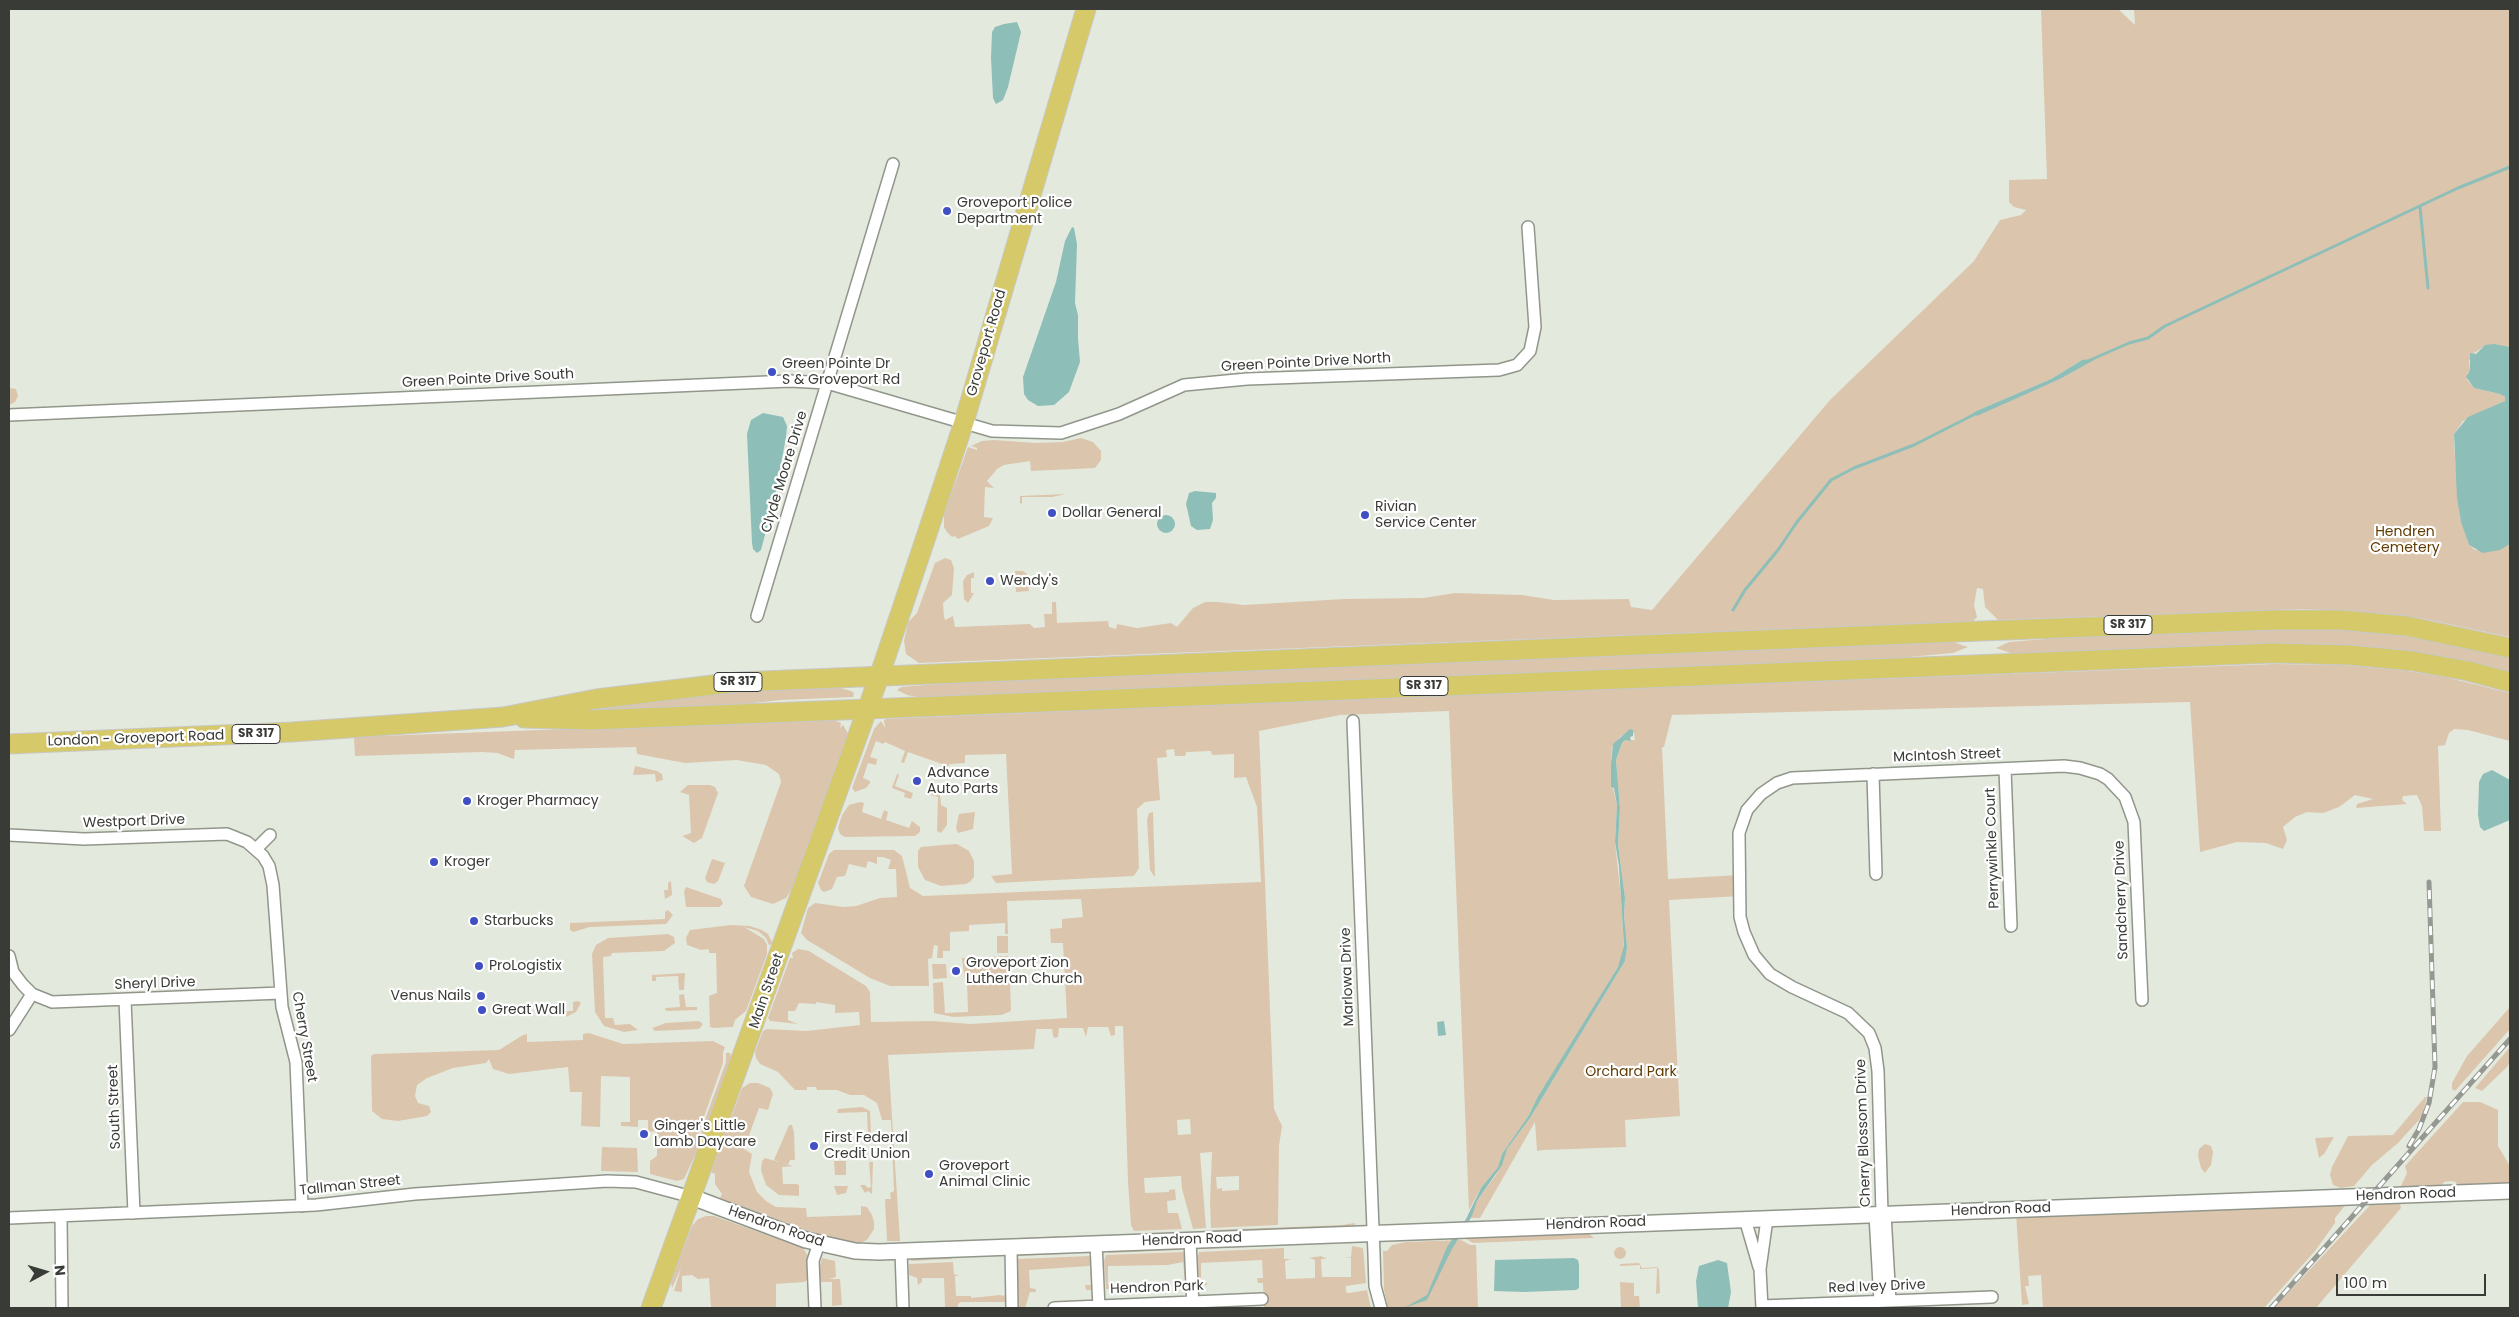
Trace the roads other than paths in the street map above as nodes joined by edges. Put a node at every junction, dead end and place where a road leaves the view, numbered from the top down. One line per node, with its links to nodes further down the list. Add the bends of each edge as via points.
1 (1086, 9): 6 (main road, Groveport Road)
2 (893, 164): 4 (street, Clyde Moore Drive)
3 (1528, 227): 6 (street, Green Pointe Drive North, via 1535,327 1530,351 1517,365 1499,370 1247,379 1184,385 1097,422 1054,434 992,431)
4 (827, 383): 5 (street, Green Pointe Drive South, via 751,383); 6 (street, Green Pointe Drive South); 7 (street, Clyde Moore Drive)
5 (9, 415)
6 (964, 422): 9 (main road, Groveport Road)
7 (757, 616)
8 (2510, 648): 9 (main road, SR 317, via 2406,626 2340,620 2275,620)
9 (880, 674): 11 (main road, Main Street); 12 (main road, SR 317, via 687,687 558,704)
10 (2510, 682): 11 (main road, SR 317, via 2412,661 2273,653)
11 (867, 708): 12 (main road, SR 317, via 591,720); 31 (main road, Main Street)
12 (503, 717): 14 (main road, London - Groveport Road / SR 317, via 292,732)
13 (1352, 721): 39 (street, Marlowa Drive)
14 (9, 744)
15 (2005, 769): 16 (street, McIntosh Street); 18 (street, McIntosh Street, via 2080,768 2108,779); 23 (street, Perrywinkle Court)
16 (1873, 774): 17 (street, McIntosh Street, via 1792,778); 22 (street)
17 (1761, 794): 34 (street, Cherry Blossom Drive, via 1747,810 1739,833 1740,917 1744,932 1754,954 1770,974 1848,1013 1869,1033 1878,1064)
18 (2126, 799): 28 (street, Sandcherry Drive, via 2134,822)
19 (9, 835): 21 (street, Westport Drive, via 84,839 227,834)
20 (270, 835): 21 (street)
21 (256, 849): 26 (street, Cherry Street, via 269,866 273,885)
22 (1876, 874)
23 (2011, 926)
24 (9, 956): 25 (street, via 14,972)
25 (32, 994): 27 (street, Sheryl Drive, via 52,1002); 29 (street)
26 (281, 994): 27 (street, Sheryl Drive); 32 (street, Cherry Street, via 285,1025 296,1062)
27 (125, 1000): 33 (street, South Street)
28 (2142, 1000)
29 (9, 1030)
30 (2510, 1191): 34 (street, Hendron Road)
31 (692, 1197): 32 (street, Tallman Street, via 636,1182 607,1181 415,1194); 41 (street, Hendron Road); 54 (main road, Main Street)
32 (302, 1206): 33 (street, Tallman Street)
33 (134, 1213): 35 (street, Tallman Street)
34 (1881, 1214): 38 (street, Hendron Road); 48 (street, Cherry Blossom Drive)
35 (61, 1216): 36 (street, Tallman Street); 53 (street)
36 (9, 1218)
37 (1745, 1219): 38 (street, Hendron Road); 39 (street, Hendron Road); 45 (street)
38 (1767, 1219): 45 (street)
39 (1373, 1232): 40 (street, Hendron Road); 59 (street, Marlowa Drive, via 1376,1286)
40 (1190, 1240): 42 (street, Hendron Road); 50 (street)
41 (819, 1243): 44 (street, Hendron Road, via 855,1251); 55 (street, via 813,1261)
42 (1096, 1243): 43 (street, Hendron Road); 51 (street)
43 (1011, 1247): 44 (street, Hendron Road); 57 (street)
44 (900, 1251): 56 (street)
45 (1760, 1269): 52 (street)
46 (1992, 1297): 49 (street, Red Ivey Drive)
47 (1262, 1299): 50 (street, Hendron Park)
48 (1885, 1301): 49 (street, Red Ivey Drive); 52 (street, Red Ivey Drive)
49 (1949, 1304)
50 (1193, 1305): 51 (street, Hendron Park)
51 (1099, 1307): 58 (street, Hendron Park)
52 (1762, 1307)
53 (62, 1308)
54 (652, 1308)
55 (815, 1308)
56 (903, 1308)
57 (1012, 1308)
58 (1054, 1308)
59 (1381, 1308)

